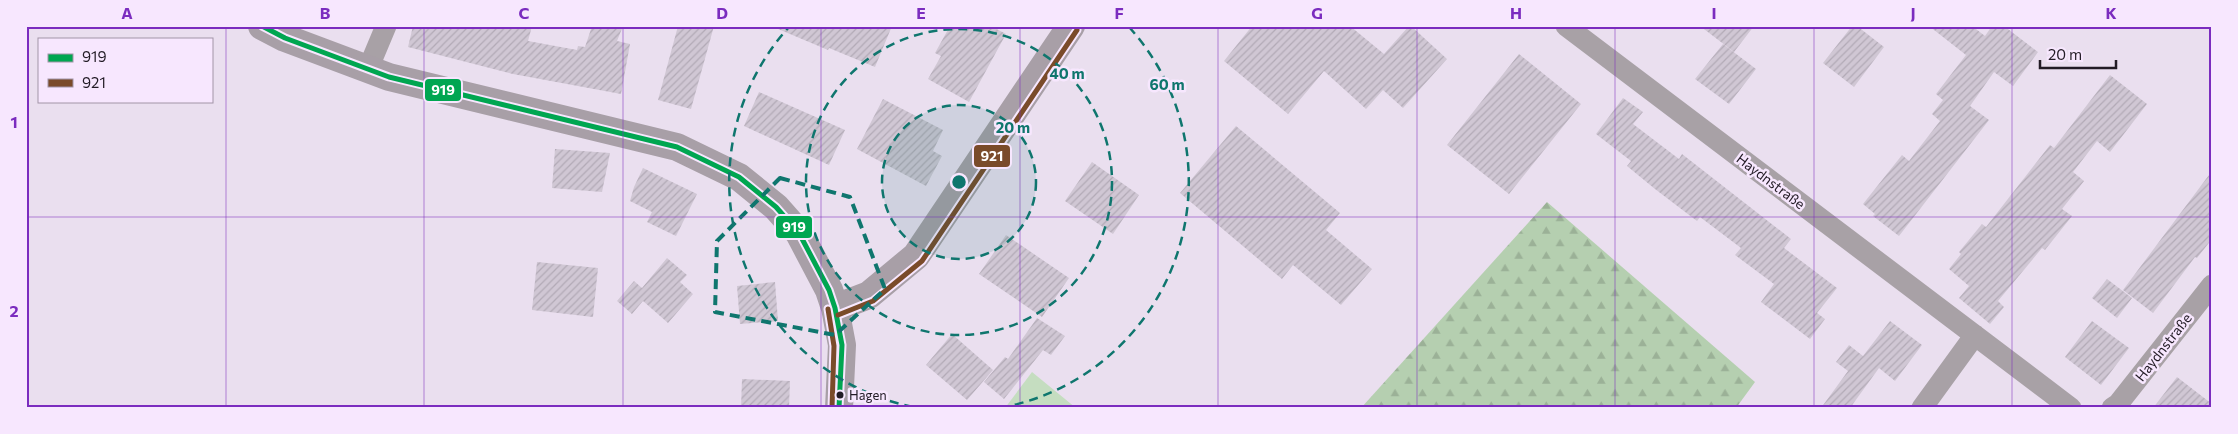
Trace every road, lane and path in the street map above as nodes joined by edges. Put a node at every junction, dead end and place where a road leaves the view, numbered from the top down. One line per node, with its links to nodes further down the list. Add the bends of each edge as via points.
1 (262, 26): 5 (main road)
2 (386, 26): 5 (street)
3 (1070, 26): 7 (main road, via 916,256 870,295)
4 (1566, 26): 8 (street, Haydnstraße)
5 (368, 69): 7 (main road, via 677,146 739,178 776,207 798,233 830,290)
6 (2209, 296): 12 (street, Haydnstraße)
7 (835, 308): 9 (main road, via 842,345)
8 (1975, 335): 10 (street); 11 (street, Haydnstraße)
9 (839, 408)
10 (1922, 408)
11 (2071, 408)
12 (2112, 408)

